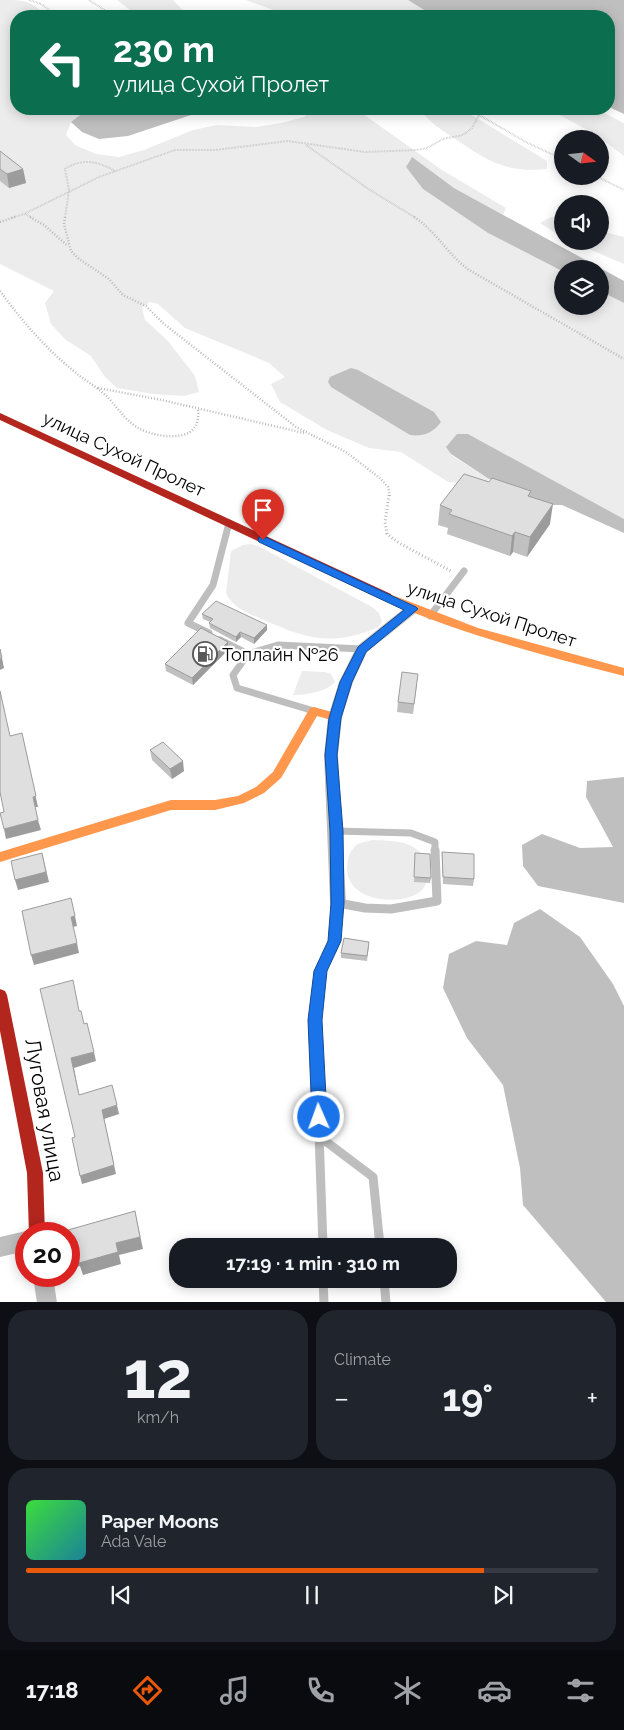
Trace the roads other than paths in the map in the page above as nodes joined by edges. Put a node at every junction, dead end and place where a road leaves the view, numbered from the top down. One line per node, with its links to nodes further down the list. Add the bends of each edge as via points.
1 (0, 416): 2 (main road, улица Сухой Пролет)
2 (229, 523): 4 (main road, улица Сухой Пролет); 7 (lane, via 214,585 188,623)
3 (464, 571): 5 (lane)
4 (412, 609): 5 (main road, улица Сухой Пролет); 6 (street)
5 (430, 616): 8 (main road, улица Сухой Пролет)
6 (362, 650): 7 (lane, via 278,645); 10 (street, via 346,682)
7 (248, 654): 9 (lane, via 234,675 238,688)
8 (624, 672)
9 (314, 711): 10 (main road); 12 (main road, via 277,774 260,790 240,800 215,805 171,805)
10 (335, 718): 11 (street, via 331,755)
11 (336, 831): 13 (street); 13 (lane, via 410,833 435,842 437,901 391,909)
12 (0, 857)
13 (338, 903): 15 (lane, via 335,941 320,971 315,1020)
14 (0, 995): 16 (main road, Луговая улица, via 35,1173)
15 (320, 1137): 17 (lane); 18 (lane, via 373,1177)
16 (37, 1222)
17 (322, 1238)
18 (379, 1238)
19 (15, 1244): 20 (street)
20 (0, 1247)
21 (45, 1287): 24 (street)
22 (323, 1288): 25 (lane)
23 (385, 1288): 26 (lane)
24 (47, 1302)
25 (324, 1302)
26 (386, 1302)

